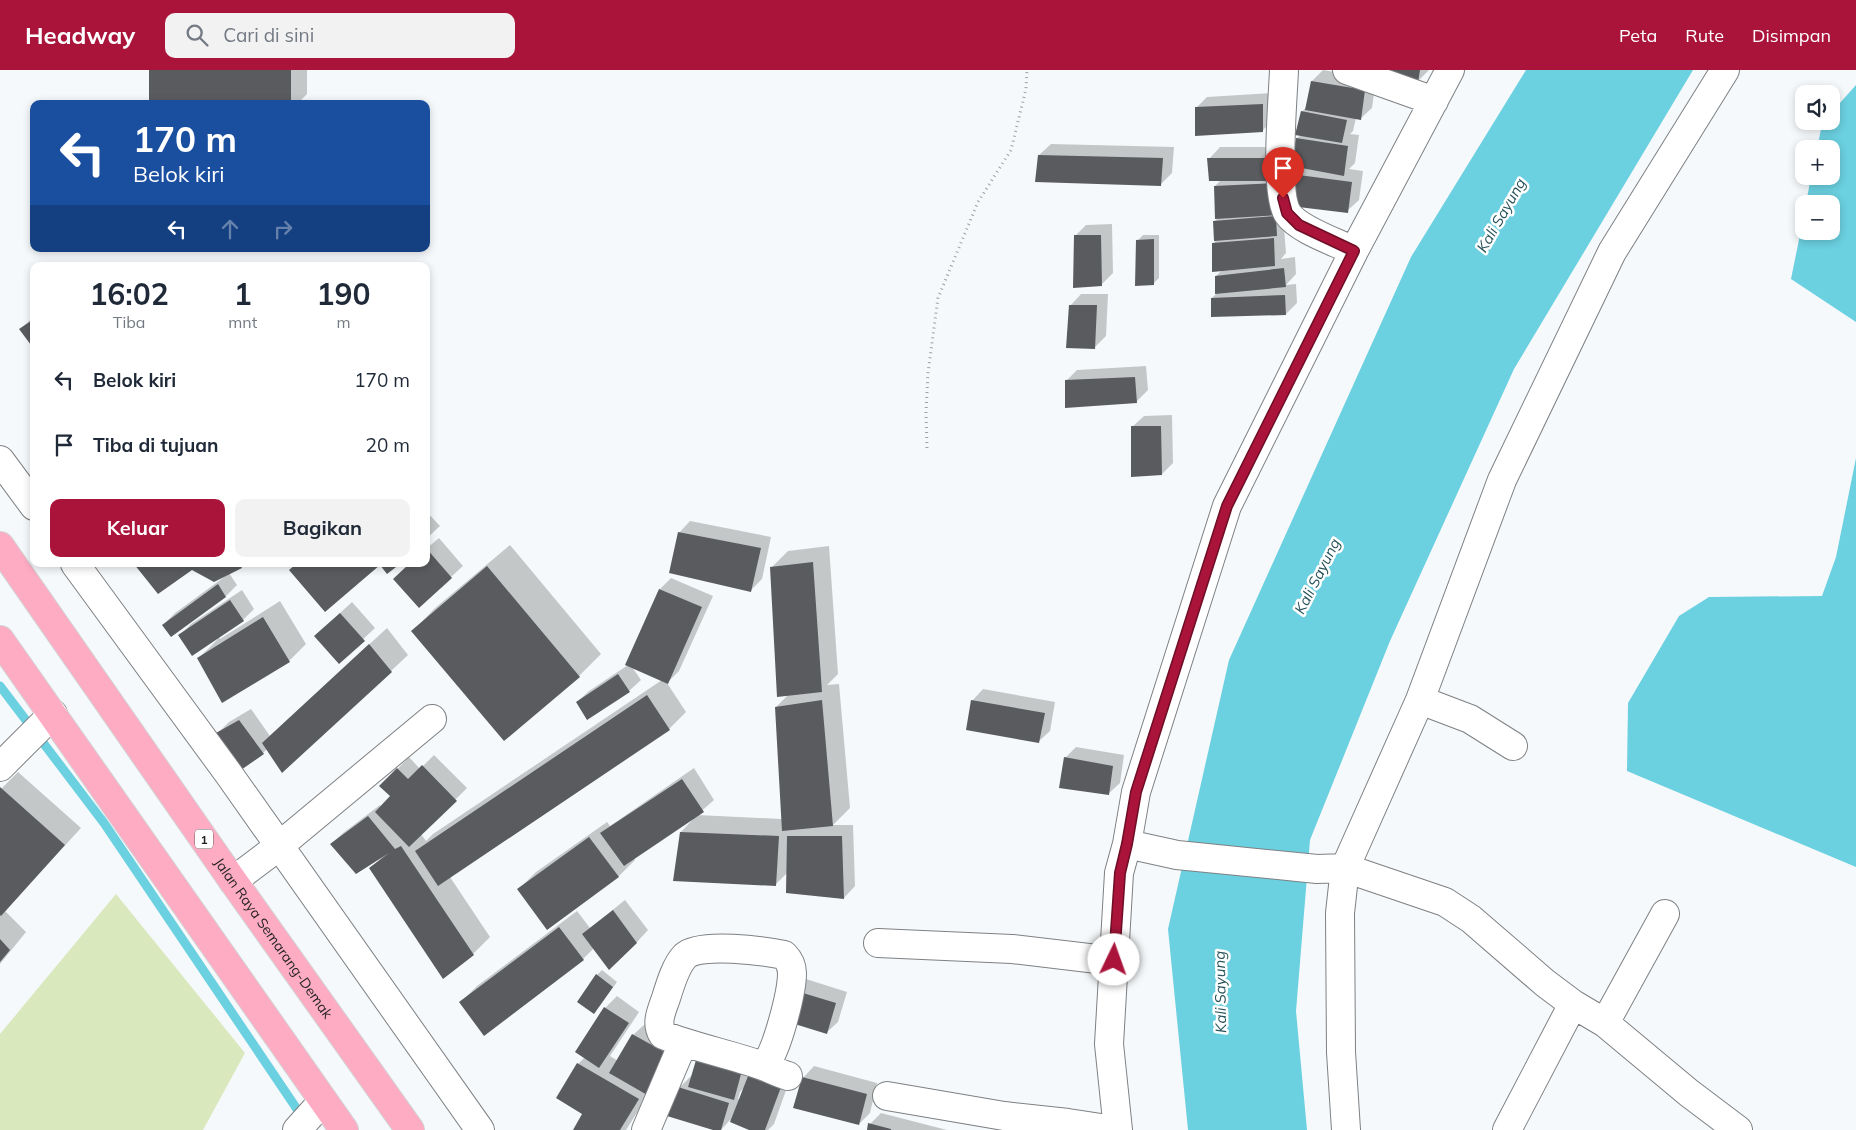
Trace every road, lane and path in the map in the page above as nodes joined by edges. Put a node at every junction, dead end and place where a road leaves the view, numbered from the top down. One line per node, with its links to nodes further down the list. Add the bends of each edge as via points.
1 (1027, 70): 8 (path, via 1026,90 1011,150 978,202 938,298 928,373)
2 (1284, 70): 7 (street, via 1280,147 1287,213 1299,225)
3 (1347, 70): 6 (street)
4 (1450, 70): 6 (street)
5 (1725, 70): 14 (street, via 1608,261 1502,480)
6 (1434, 101): 7 (street)
7 (1354, 251): 19 (street, via 1227,506 1136,792)
8 (927, 448)
9 (0, 460): 10 (street)
10 (30, 501)
11 (0, 546): 20 (highway, Jalan Raya Semarang-Demak / 1)
12 (78, 567): 20 (street)
13 (0, 640): 15 (highway)
14 (1420, 700): 17 (street, via 1470,719); 21 (street)
15 (53, 714): 18 (street); 29 (highway)
16 (432, 719): 20 (street)
17 (1512, 746)
18 (0, 768)
19 (1127, 844): 21 (street, via 1177,855 1317,869); 24 (street, via 1120,873)
20 (253, 866): 32 (highway, Jalan Raya Semarang-Demak / 1); 33 (street)
21 (1345, 868): 25 (street, via 1445,902 1471,919); 36 (street, via 1340,933 1341,1052)
22 (1665, 914): 26 (street)
23 (878, 943): 24 (street, via 1012,949)
24 (1114, 960): 35 (street, via 1109,1044)
25 (1573, 1004): 26 (street); 37 (street)
26 (1605, 1022): 38 (street)
27 (684, 1043): 27 (street, via 776,1071 773,1051 791,986 792,971 784,955 710,948 694,950 685,956 668,990 659,1022 663,1035); 34 (street)
28 (887, 1096): 30 (street)
29 (307, 1119): 31 (highway)
30 (1081, 1128): 35 (street)
31 (344, 1130)
32 (410, 1130)
33 (480, 1130)
34 (646, 1130)
35 (1116, 1130)
36 (1346, 1130)
37 (1508, 1130)
38 (1738, 1130)

